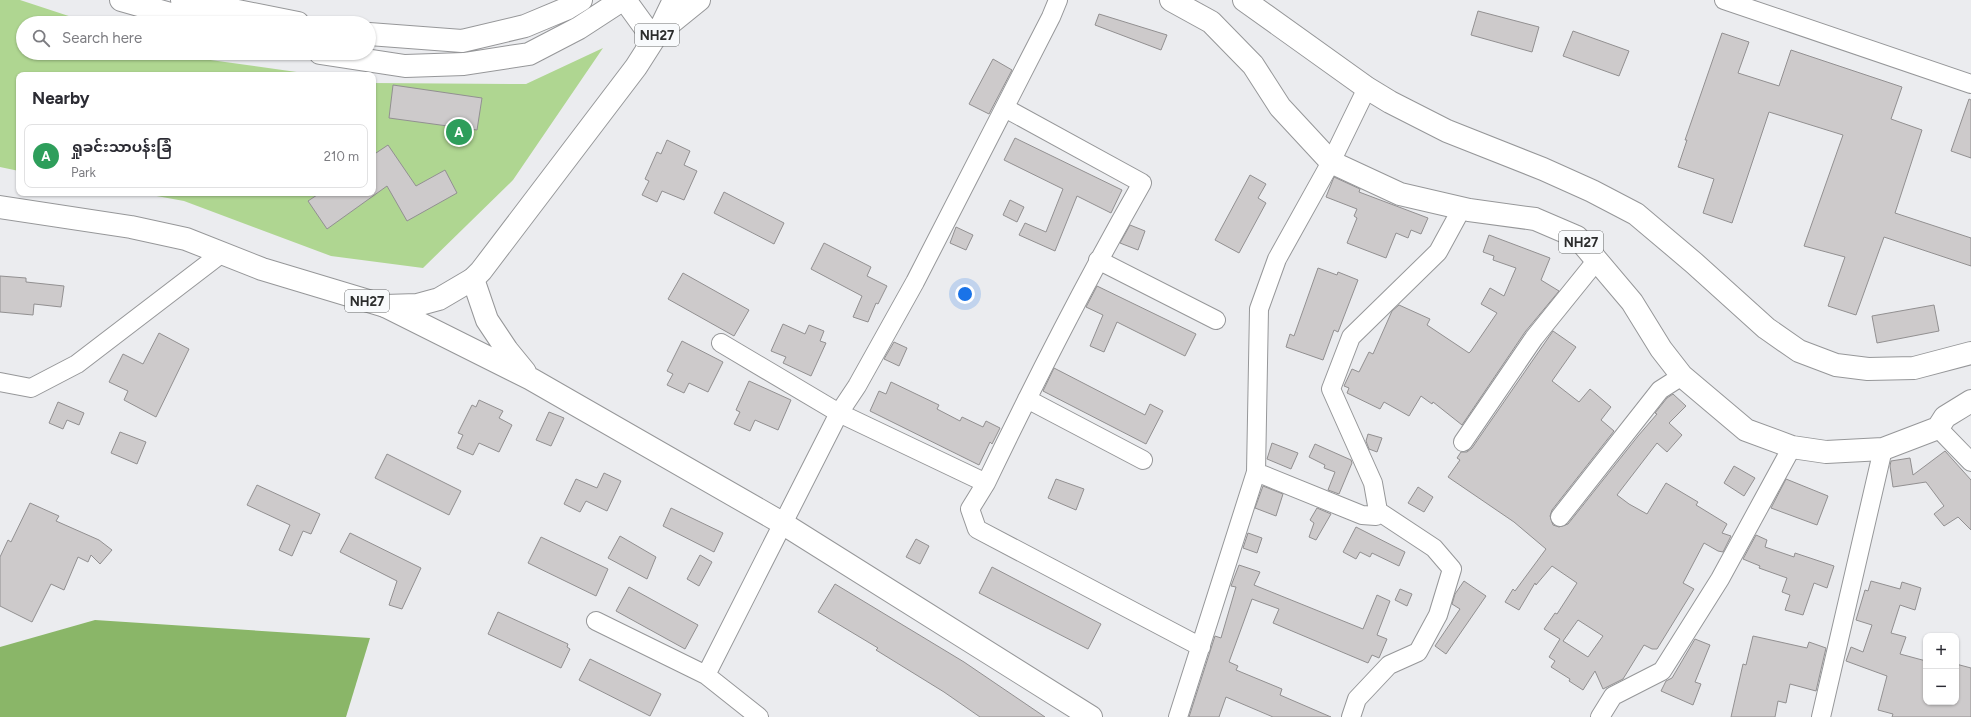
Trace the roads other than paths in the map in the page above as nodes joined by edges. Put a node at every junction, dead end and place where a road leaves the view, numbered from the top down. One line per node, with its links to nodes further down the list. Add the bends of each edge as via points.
1 (121, 0): 12 (main road)
2 (182, 0): 13 (main road)
3 (581, 0): 15 (main road, via 525,26 462,42)
4 (624, 0): 14 (main road); 16 (main road, via 579,28 529,54 464,64 405,66)
5 (659, 0): 14 (main road, NH27)
6 (674, 0): 14 (main road, NH27)
7 (699, 0): 14 (main road)
8 (1058, 0): 19 (street)
9 (1171, 0): 20 (main road, NH27, via 1211,22 1253,65 1280,107)
10 (1244, 0): 18 (main road)
11 (1724, 0): 17 (street)
12 (177, 16)
13 (263, 16)
14 (653, 30): 26 (main road, NH27, via 639,49 636,68)
15 (376, 35)
16 (366, 60)
17 (1971, 84)
18 (1368, 88): 20 (street); 30 (main road, via 1447,131 1542,169 1636,214 1766,328 1799,350 1836,365 1868,369 1914,368)
19 (1005, 108): 24 (street, via 1142,183); 36 (street, via 915,282 857,386)
20 (1331, 162): 22 (main road, NH27, via 1400,194); 43 (street, via 1277,259 1259,309)
21 (0, 207): 23 (main road, NH27, via 139,229 186,239)
22 (1462, 208): 25 (main road, NH27, via 1535,219 1577,237); 54 (street, via 1438,252 1351,337 1331,389 1373,483 1378,511 1434,548 1452,569 1438,615 1418,652 1389,665 1357,699)
23 (222, 253): 27 (main road, NH27, via 262,270); 33 (street, via 77,364 31,388)
24 (1098, 260): 28 (street); 34 (street)
25 (1597, 260): 31 (main road, NH27, via 1632,302); 38 (street, via 1534,338)
26 (473, 279): 27 (main road, NH27, via 439,299 417,305); 32 (main road, via 487,320)
27 (385, 306): 32 (main road)
28 (1216, 320)
29 (721, 343): 36 (street)
30 (1971, 353)
31 (1682, 376): 39 (main road, NH27, via 1746,430); 46 (street, via 1660,390)
32 (531, 379): 47 (main road)
33 (0, 382)
34 (1027, 399): 41 (street); 44 (street)
35 (1971, 401): 37 (main road, NH27, via 1945,417)
36 (839, 413): 44 (street); 47 (street)
37 (1938, 428): 40 (main road, NH27); 42 (street)
38 (1463, 442)
39 (1792, 447): 40 (main road, NH27, via 1826,452); 55 (street, via 1720,579 1662,671 1613,696)
40 (1883, 449): 56 (street)
41 (1143, 460)
42 (1971, 462)
43 (1256, 472): 45 (street, via 1362,515); 49 (street)
44 (986, 483): 49 (street, via 970,509 977,529)
45 (1376, 516)
46 (1560, 517)
47 (782, 523): 50 (street); 52 (main road)
48 (596, 621): 50 (street)
49 (1201, 646): 53 (street)
50 (706, 675): 51 (street)
51 (759, 717)
52 (1091, 717)
53 (1178, 717)
54 (1351, 717)
55 (1600, 717)
56 (1821, 717)

